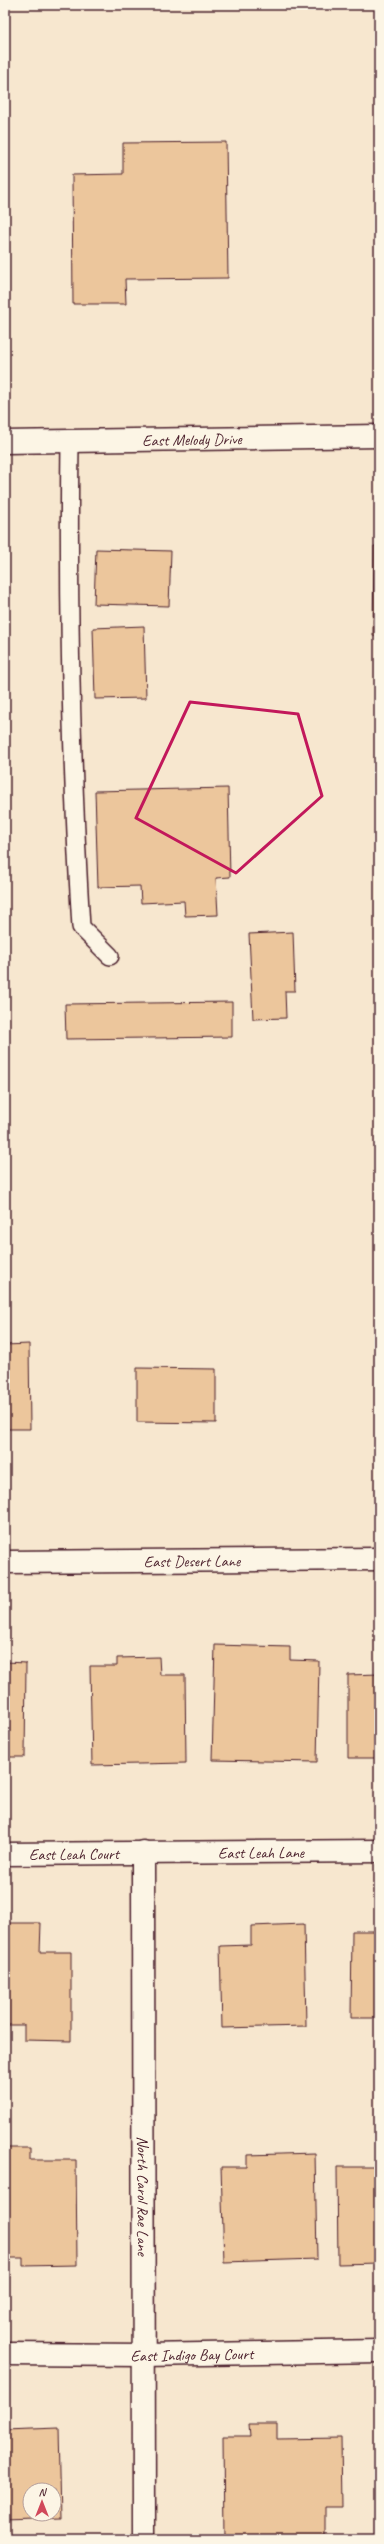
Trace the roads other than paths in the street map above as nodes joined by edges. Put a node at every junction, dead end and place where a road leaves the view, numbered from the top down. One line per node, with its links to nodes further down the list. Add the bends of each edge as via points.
1 (379, 436): 2 (street, East Melody Drive)
2 (70, 441): 3 (street, East Melody Drive); 4 (lane, via 69,535 76,832 81,927)
3 (5, 442)
4 (110, 956)
5 (379, 1558): 6 (street, East Desert Lane)
6 (5, 1562)
7 (379, 1851): 8 (street, East Leah Lane)
8 (143, 1852): 9 (street, East Leah Court); 12 (street, North Carol Rae Lane)
9 (5, 1854)
10 (379, 2351): 12 (street, East Indigo Bay Court)
11 (5, 2354): 12 (street, East Indigo Bay Court)
12 (144, 2355): 13 (street, North Carol Rae Lane)
13 (144, 2539)

